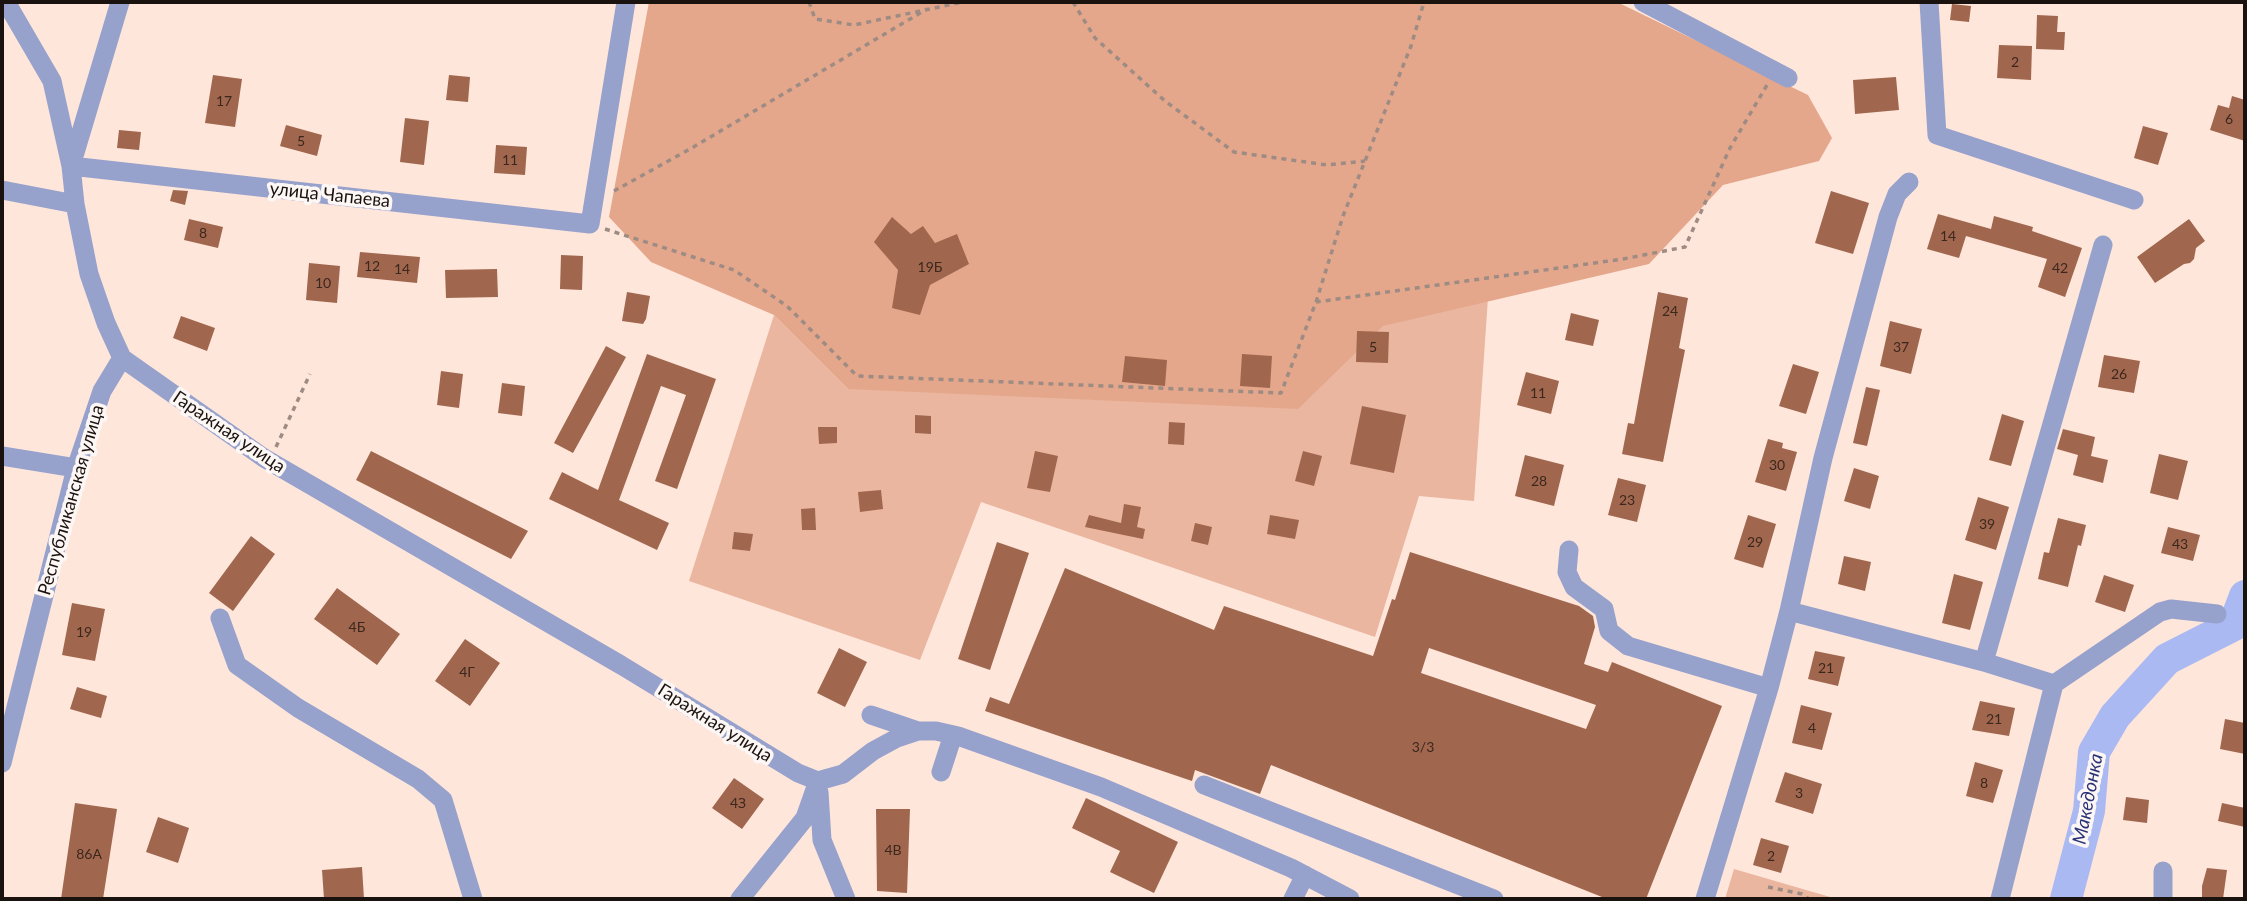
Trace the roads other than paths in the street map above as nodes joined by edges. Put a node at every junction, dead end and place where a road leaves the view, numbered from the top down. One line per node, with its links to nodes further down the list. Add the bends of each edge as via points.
1 (6, 2): 7 (street, via 52,81)
2 (120, 2): 7 (street)
3 (626, 2): 7 (street, улица Чапаева, via 590,224)
4 (1643, 2): 6 (street)
5 (1929, 2): 10 (street, via 1937,135)
6 (1782, 75)
7 (71, 166): 11 (street)
8 (1909, 182): 17 (street, via 1896,194 1888,217 1823,458)
9 (2, 190): 11 (street)
10 (2134, 200)
11 (75, 204): 13 (street, via 89,274)
12 (2103, 244): 20 (street)
13 (122, 358): 15 (street, Республиканская улица, via 102,391); 28 (street, Гаражная улица, via 270,461 621,665 771,758)
14 (2, 456): 15 (street)
15 (76, 468): 26 (street, Республиканская улица)
16 (1569, 550): 22 (street, via 1567,572 1574,587 1604,609 1609,631 1628,646)
17 (1789, 611): 20 (street); 22 (street)
18 (2217, 614): 21 (street, via 2160,612)
19 (220, 618): 32 (street, via 237,664 298,708 418,779 443,800)
20 (1984, 662): 21 (street)
21 (2054, 684): 39 (street)
22 (1769, 688): 38 (street)
23 (871, 715): 24 (street)
24 (918, 731): 25 (street); 28 (street, via 885,744 848,775)
25 (951, 731): 27 (street); 31 (street, via 1101,788 1243,853)
26 (2, 763)
27 (941, 772)
28 (818, 781): 33 (street, via 805,818); 34 (street, via 821,839)
29 (1204, 785): 37 (street)
30 (2163, 871): 40 (street)
31 (1305, 875): 35 (street); 36 (street)
32 (473, 899)
33 (740, 899)
34 (846, 899)
35 (1293, 899)
36 (1350, 899)
37 (1494, 899)
38 (1705, 899)
39 (2000, 899)
40 (2163, 899)

